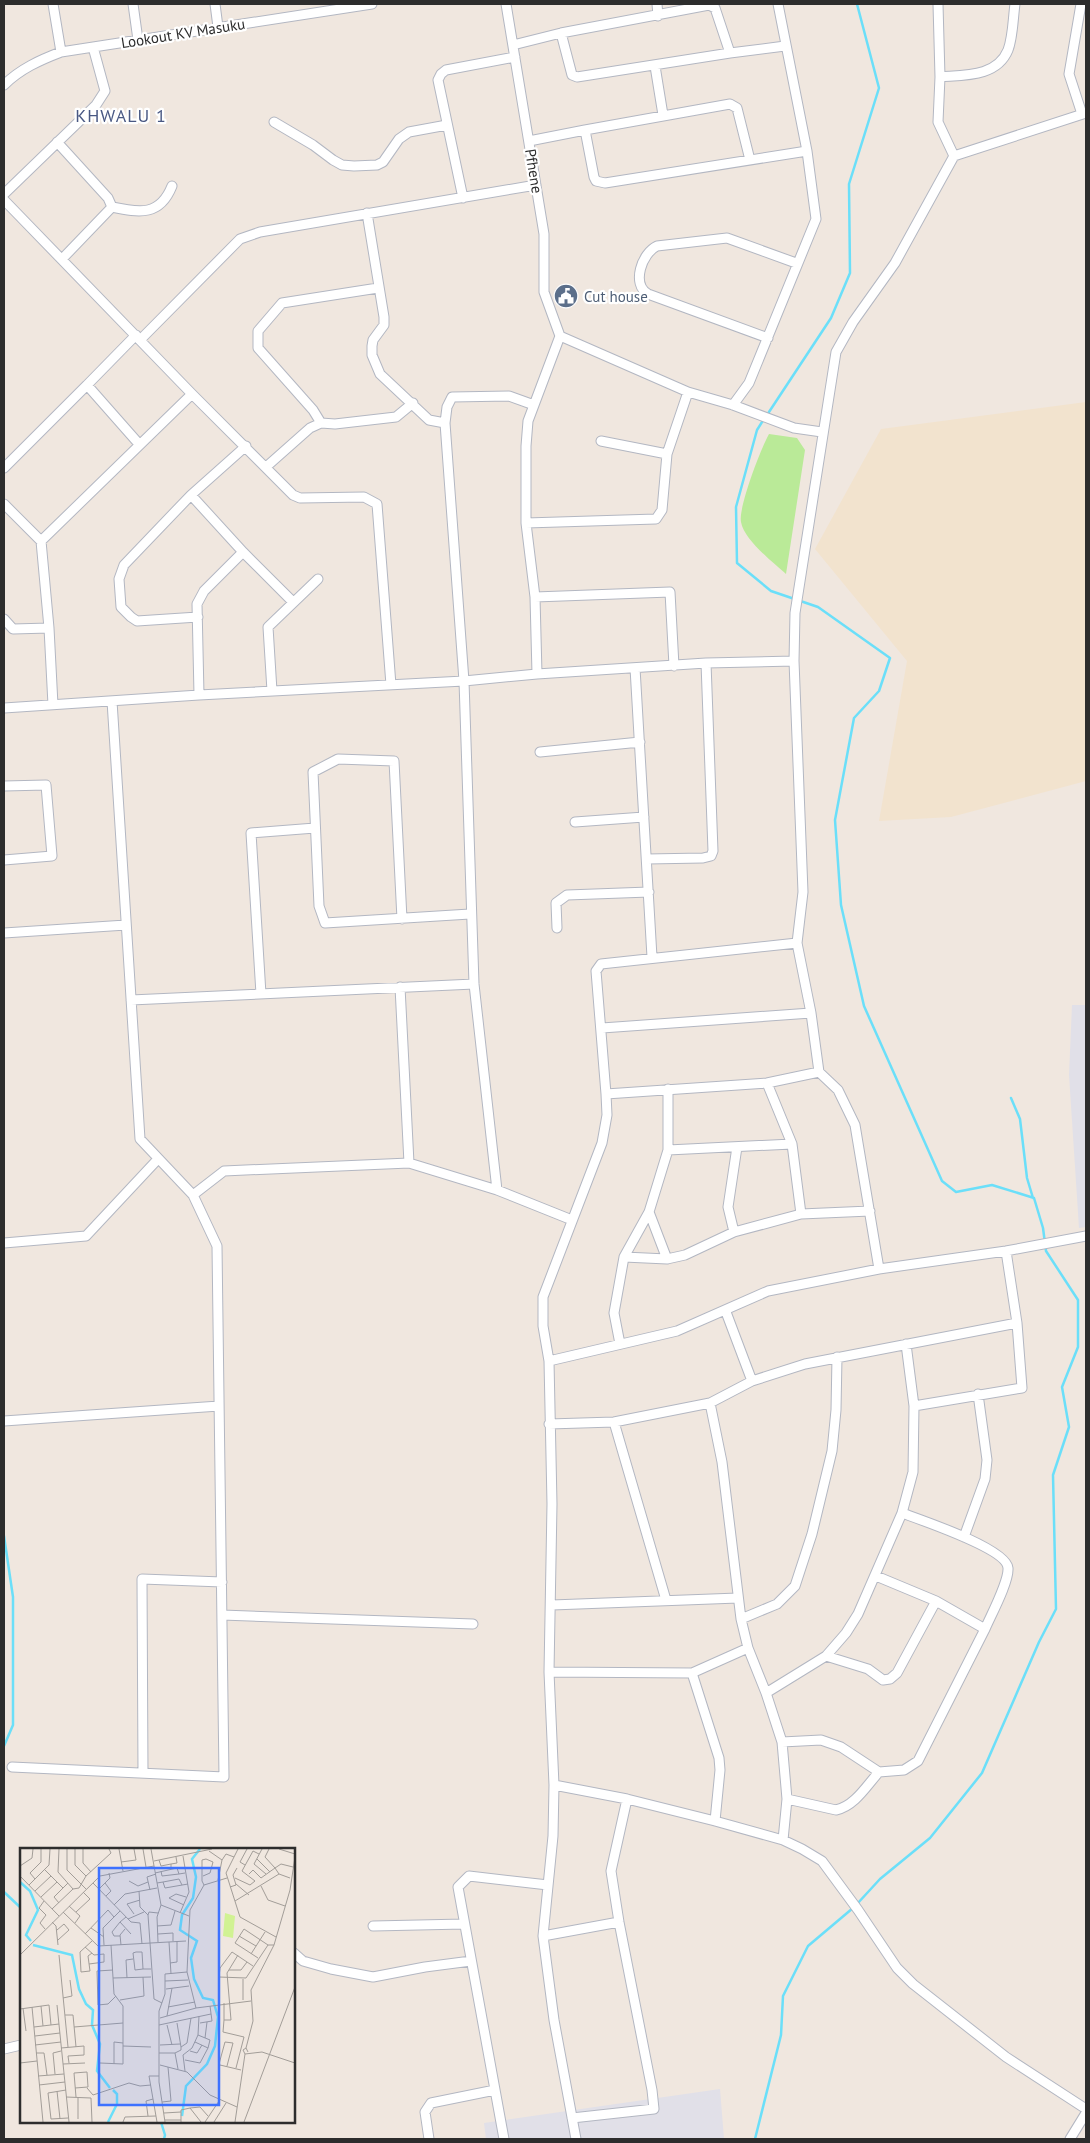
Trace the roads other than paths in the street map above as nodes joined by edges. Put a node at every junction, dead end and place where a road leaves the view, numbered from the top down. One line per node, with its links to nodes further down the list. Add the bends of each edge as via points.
1 (53, 4): 18 (street)
2 (133, 4): 14 (street)
3 (215, 4): 12 (street)
4 (372, 4): 12 (street, Lookout KV Masuku)
5 (506, 4): 15 (street, Pfhene)
6 (657, 4): 11 (street)
7 (778, 4): 16 (street)
8 (938, 4): 22 (street)
9 (1015, 4): 22 (street, via 1008,50 996,66 978,74)
10 (1081, 4): 24 (street, via 1068,74)
11 (658, 16): 13 (street); 19 (street, via 713,6)
12 (218, 27): 14 (street, Lookout KV Masuku)
13 (561, 33): 15 (street); 21 (street, via 572,75 577,77)
14 (138, 40): 17 (street, Lookout KV Masuku)
15 (513, 45): 20 (street, Pfhene)
16 (785, 46): 19 (street); 31 (street)
17 (93, 48): 18 (street, Lookout KV Masuku); 30 (street, via 105,91 96,105)
18 (61, 52): 23 (street, Lookout KV Masuku, via 14,75)
19 (730, 53): 21 (street)
20 (516, 57): 27 (street, via 446,70 441,74 438,80); 29 (street, Pfhene)
21 (654, 66): 25 (street)
22 (940, 77): 32 (street, via 938,122)
23 (4, 85)
24 (1084, 113): 32 (street)
25 (663, 115): 28 (street); 33 (street, via 734,105)
26 (274, 122): 27 (street, via 342,165 354,166 382,162 409,132)
27 (447, 125): 37 (street)
28 (586, 130): 29 (street); 33 (street, via 594,177 600,182)
29 (529, 141): 34 (street, Pfhene)
30 (58, 142): 36 (street); 39 (street, via 108,198)
31 (807, 151): 33 (street); 42 (street, via 816,219)
32 (954, 156): 55 (street, via 895,263 836,352)
33 (750, 160)
34 (536, 185): 37 (street); 44 (street, Pfhene, via 544,234 544,292)
35 (172, 186): 39 (street, via 168,197 157,206 139,212)
36 (4, 194)
37 (463, 198): 40 (street)
38 (4, 200): 41 (street)
39 (112, 207): 41 (street)
40 (367, 213): 43 (street); 45 (street, via 260,232 240,239)
41 (62, 260): 45 (street)
42 (796, 263): 46 (street); 46 (street, via 727,238 704,239 651,249 639,277 640,286 648,294)
43 (378, 288): 50 (street, via 384,325 373,340 372,355 380,374); 53 (street, via 282,302 258,332 258,348)
44 (560, 336): 48 (street); 51 (street)
45 (139, 337): 47 (street); 49 (street)
46 (768, 338): 52 (street, via 749,383)
47 (87, 385): 57 (street); 61 (street)
48 (688, 392): 52 (street); 59 (street)
49 (192, 394): 57 (street); 58 (street)
50 (413, 403): 53 (street, via 396,417); 54 (street, via 429,420)
51 (534, 405): 54 (street, via 510,396 452,397 447,407); 64 (street, via 528,422 526,446)
52 (733, 405): 55 (street, via 794,428)
53 (321, 423): 60 (street, via 310,428)
54 (446, 423): 78 (street)
55 (822, 432): 73 (street, via 798,584)
56 (601, 441): 59 (street)
57 (139, 444): 65 (street)
58 (246, 446): 60 (street); 62 (street)
59 (667, 454): 64 (street, via 662,510 656,518)
60 (266, 467): 79 (street, via 300,498 364,497 377,504)
61 (4, 468)
62 (191, 495): 66 (street); 70 (street, via 124,565 119,579 121,607 137,621)
63 (4, 504): 65 (street)
64 (526, 524): 68 (street)
65 (41, 541): 72 (street)
66 (243, 552): 69 (street); 70 (street, via 204,591 197,604)
67 (318, 579): 69 (street)
68 (535, 597): 75 (street, via 670,592); 77 (street)
69 (293, 602): 80 (street, via 268,627)
70 (198, 617): 81 (street)
71 (4, 619): 72 (street, via 13,629)
72 (49, 628): 83 (street)
73 (794, 660): 74 (street); 99 (street, via 803,892)
74 (706, 663): 75 (street); 91 (street, via 713,851 711,856 703,858)
75 (674, 666): 76 (street)
76 (635, 668): 77 (street); 85 (street)
77 (537, 674): 78 (street)
78 (464, 681): 79 (street); 94 (street)
79 (391, 685): 80 (street)
80 (272, 691): 81 (street)
81 (199, 695): 82 (street)
82 (112, 701): 83 (street); 96 (street)
83 (53, 705): 84 (street)
84 (4, 708)
85 (640, 742): 86 (street); 88 (street)
86 (540, 752)
87 (4, 786): 92 (street, via 46,784 52,856)
88 (644, 817): 89 (street); 91 (street)
89 (574, 822)
90 (315, 828): 95 (street, via 319,906 325,923); 95 (street, via 313,772 338,758 394,761); 103 (street, via 250,833)
91 (647, 859): 93 (street)
92 (4, 860)
93 (649, 892): 97 (street, via 567,896 556,902); 100 (street)
94 (470, 914): 95 (street); 101 (street)
95 (402, 919)
96 (126, 924): 98 (street); 104 (street)
97 (557, 928)
98 (4, 933)
99 (797, 943): 100 (street); 105 (street)
100 (652, 957): 106 (street, via 607,962 598,967 596,976)
101 (474, 984): 102 (street); 116 (street)
102 (400, 988): 103 (street); 115 (street)
103 (261, 994): 104 (street)
104 (131, 1000): 114 (street, via 140,1139)
105 (811, 1013): 106 (street); 107 (street)
106 (602, 1028): 110 (street)
107 (819, 1072): 108 (street); 118 (street, via 838,1090 855,1124)
108 (767, 1083): 109 (street); 111 (street)
109 (668, 1089): 110 (street); 113 (street)
110 (606, 1094): 121 (street, via 607,1115 602,1143)
111 (792, 1144): 112 (street); 120 (street)
112 (737, 1147): 113 (street); 122 (street, via 728,1207)
113 (668, 1150): 119 (street)
114 (158, 1159): 117 (street); 124 (street, via 86,1236)
115 (409, 1163): 116 (street); 117 (street, via 224,1172)
116 (497, 1190): 121 (street)
117 (193, 1195): 138 (street, via 217,1246)
118 (870, 1211): 120 (street); 128 (street)
119 (648, 1212): 126 (street); 127 (street)
120 (801, 1214): 122 (street)
121 (572, 1220): 134 (street, via 543,1297 543,1326)
122 (734, 1232): 127 (street, via 685,1255)
123 (1086, 1236): 125 (street)
124 (4, 1243)
125 (1006, 1251): 128 (street); 130 (street)
126 (624, 1257): 127 (street); 131 (street, via 614,1313)
127 (667, 1259)
128 (879, 1269): 129 (street, via 768,1291)
129 (726, 1312): 131 (street, via 677,1331); 135 (street)
130 (1017, 1323): 132 (street); 136 (street, via 1022,1388)
131 (620, 1344): 134 (street)
132 (906, 1344): 133 (street); 139 (street)
133 (836, 1357): 135 (street); 152 (street, via 832,1451 812,1534 795,1586 778,1604)
134 (549, 1361): 142 (street)
135 (752, 1381): 137 (street)
136 (978, 1394): 139 (street); 144 (street, via 987,1460 985,1479)
137 (710, 1403): 141 (street); 147 (street, via 722,1462)
138 (219, 1406): 140 (street); 146 (street)
139 (914, 1406): 143 (street, via 914,1472)
140 (4, 1421)
141 (614, 1422): 142 (street); 148 (street)
142 (549, 1424): 150 (street)
143 (902, 1513): 144 (street); 145 (street)
144 (964, 1537): 154 (street, via 1001,1556 1008,1568)
145 (876, 1576): 149 (street); 156 (street, via 858,1614)
146 (222, 1582): 151 (street); 163 (street, via 142,1579)
147 (738, 1598): 148 (street); 152 (street)
148 (666, 1600): 150 (street)
149 (936, 1602): 154 (street); 156 (street, via 897,1673 890,1679 884,1680 868,1669)
150 (552, 1605): 157 (street)
151 (222, 1615): 153 (street); 163 (street, via 224,1777)
152 (741, 1618): 155 (street)
153 (473, 1624)
154 (986, 1629): 162 (street, via 918,1761 904,1770)
155 (748, 1648): 158 (street); 159 (street)
156 (826, 1656): 159 (street)
157 (549, 1672): 158 (street); 164 (street)
158 (692, 1673): 167 (street, via 719,1758)
159 (766, 1693): 160 (street)
160 (782, 1742): 162 (street, via 821,1740 834,1744); 165 (street)
161 (12, 1767): 163 (street)
162 (879, 1772): 165 (street, via 850,1805 842,1809)
163 (143, 1773)
164 (554, 1785): 166 (street); 169 (street)
165 (787, 1798): 168 (street)
166 (627, 1799): 167 (street); 170 (street, via 611,1871)
167 (715, 1821): 168 (street)
168 (783, 1840): 179 (street, via 822,1861 897,1968 914,1984 1006,2057)
169 (548, 1885): 171 (street, via 469,1876 458,1887); 173 (street)
170 (619, 1922): 173 (street); 181 (street, via 654,2109)
171 (464, 1924): 172 (street); 175 (street)
172 (373, 1926)
173 (543, 1936): 181 (street)
174 (295, 1954): 175 (street, via 304,1961 373,1978)
175 (471, 1960): 178 (street)
176 (20, 2045): 177 (street)
177 (4, 2049)
178 (495, 2090): 182 (street, via 431,2103 425,2112); 183 (street)
179 (1086, 2109)
180 (1086, 2114): 185 (street)
181 (572, 2118): 184 (street)
182 (429, 2139)
183 (504, 2139)
184 (576, 2139)
185 (1070, 2139)

